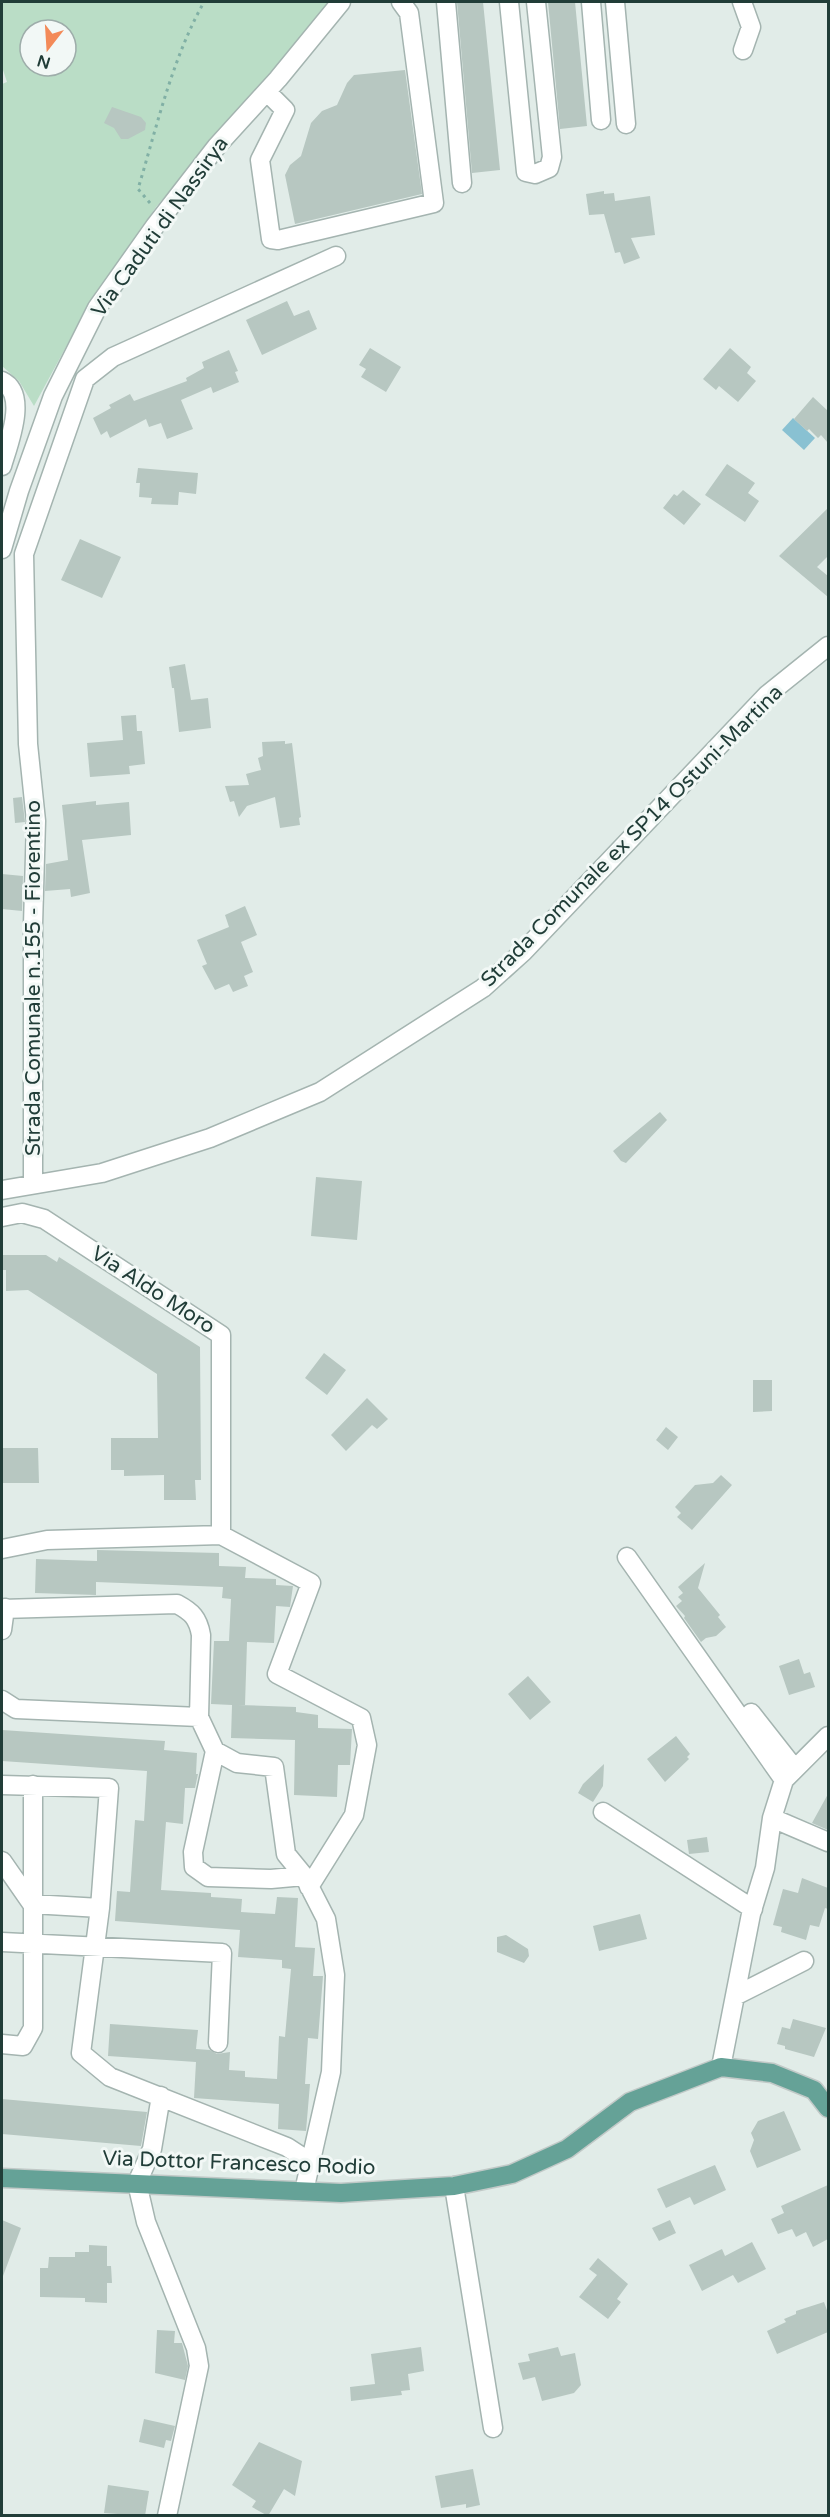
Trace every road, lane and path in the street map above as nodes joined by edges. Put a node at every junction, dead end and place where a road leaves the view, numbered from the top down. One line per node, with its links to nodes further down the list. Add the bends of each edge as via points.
1 (204, 2): 15 (path, via 166,92 138,189)
2 (341, 2): 11 (street, Via Caduti di Nassirya)
3 (401, 2): 11 (street, via 409,13 434,203 271,239 260,160 285,110)
4 (446, 2): 14 (street)
5 (509, 2): 6 (street, via 526,172 535,174 549,168 552,157)
6 (536, 2)
7 (591, 2): 12 (street)
8 (615, 2): 13 (street)
9 (742, 2): 10 (street, via 751,27)
10 (743, 50)
11 (267, 92): 15 (street, Via Caduti di Nassirya, via 217,146)
12 (601, 120)
13 (626, 124)
14 (462, 183)
15 (162, 218): 19 (street, Via Caduti di Nassirya, via 97,308 53,396)
16 (336, 256): 21 (street, Strada Comunale n.155 - Fiorentino, via 113,357 85,379 24,554 28,744 36,821)
17 (2, 381): 18 (street, via 15,398 15,417)
18 (2, 466)
19 (3, 542)
20 (828, 646): 21 (street, Strada Comunale ex SP14 Ostuni-Martina, via 767,695 523,952 483,988 320,1092 210,1138 113,1170)
21 (33, 1184): 22 (street, Strada Comunale ex SP14 Ostuni-Martina)
22 (2, 1190)
23 (2, 1217): 24 (street, Via Aldo Moro, via 22,1214 44,1219 221,1335)
24 (221, 1535): 25 (street, via 47,1540); 41 (street, via 311,1583 277,1674 361,1718 367,1745 354,1815)
25 (2, 1549)
26 (627, 1557): 34 (street)
27 (3, 1609): 28 (street); 31 (street, via 177,1604 193,1613 199,1623)
28 (2, 1630)
29 (2, 1700): 31 (street, via 16,1709)
30 (751, 1713): 34 (street)
31 (199, 1717): 33 (street)
32 (828, 1736): 34 (street)
33 (215, 1750): 41 (street, via 237,1763 274,1767 286,1854); 41 (street, via 193,1852 194,1867 208,1877)
34 (789, 1775): 38 (street)
35 (2, 1785): 36 (street)
36 (33, 1785): 42 (street); 43 (street, via 109,1788)
37 (603, 1812): 44 (street)
38 (772, 1818): 39 (street); 44 (street, via 765,1868)
39 (828, 1842)
40 (2, 1861): 42 (street)
41 (306, 1882): 56 (street, via 326,1919 335,1975 331,2072)
42 (32, 1904): 43 (street); 46 (street)
43 (100, 1908): 47 (street)
44 (753, 1909): 49 (street)
45 (2, 1942): 46 (street)
46 (32, 1944): 47 (street); 51 (street, via 33,2028 23,2046)
47 (95, 1946): 50 (street, via 222,1953); 54 (street, via 81,2053 110,2077)
48 (804, 1961): 49 (street)
49 (735, 1996): 52 (street)
50 (218, 2043)
51 (2, 2044)
52 (721, 2067): 53 (main road, Via Dottor Francesco Rodio, via 772,2073); 59 (main road, Via Dottor Francesco Rodio, via 630,2102 567,2149 512,2174)
53 (821, 2089): 55 (main road, Via Dottor Francesco Rodio)
54 (161, 2096): 56 (street, via 287,2147); 58 (street, via 152,2149)
55 (828, 2108)
56 (310, 2162): 60 (street)
57 (2, 2178): 58 (main road, Via Dottor Francesco Rodio)
58 (137, 2183): 60 (main road, Via Dottor Francesco Rodio); 62 (street, via 146,2222 200,2366)
59 (454, 2186): 60 (main road, Via Dottor Francesco Rodio, via 341,2193); 61 (street)
60 (304, 2191)
61 (493, 2428)
62 (167, 2516)

